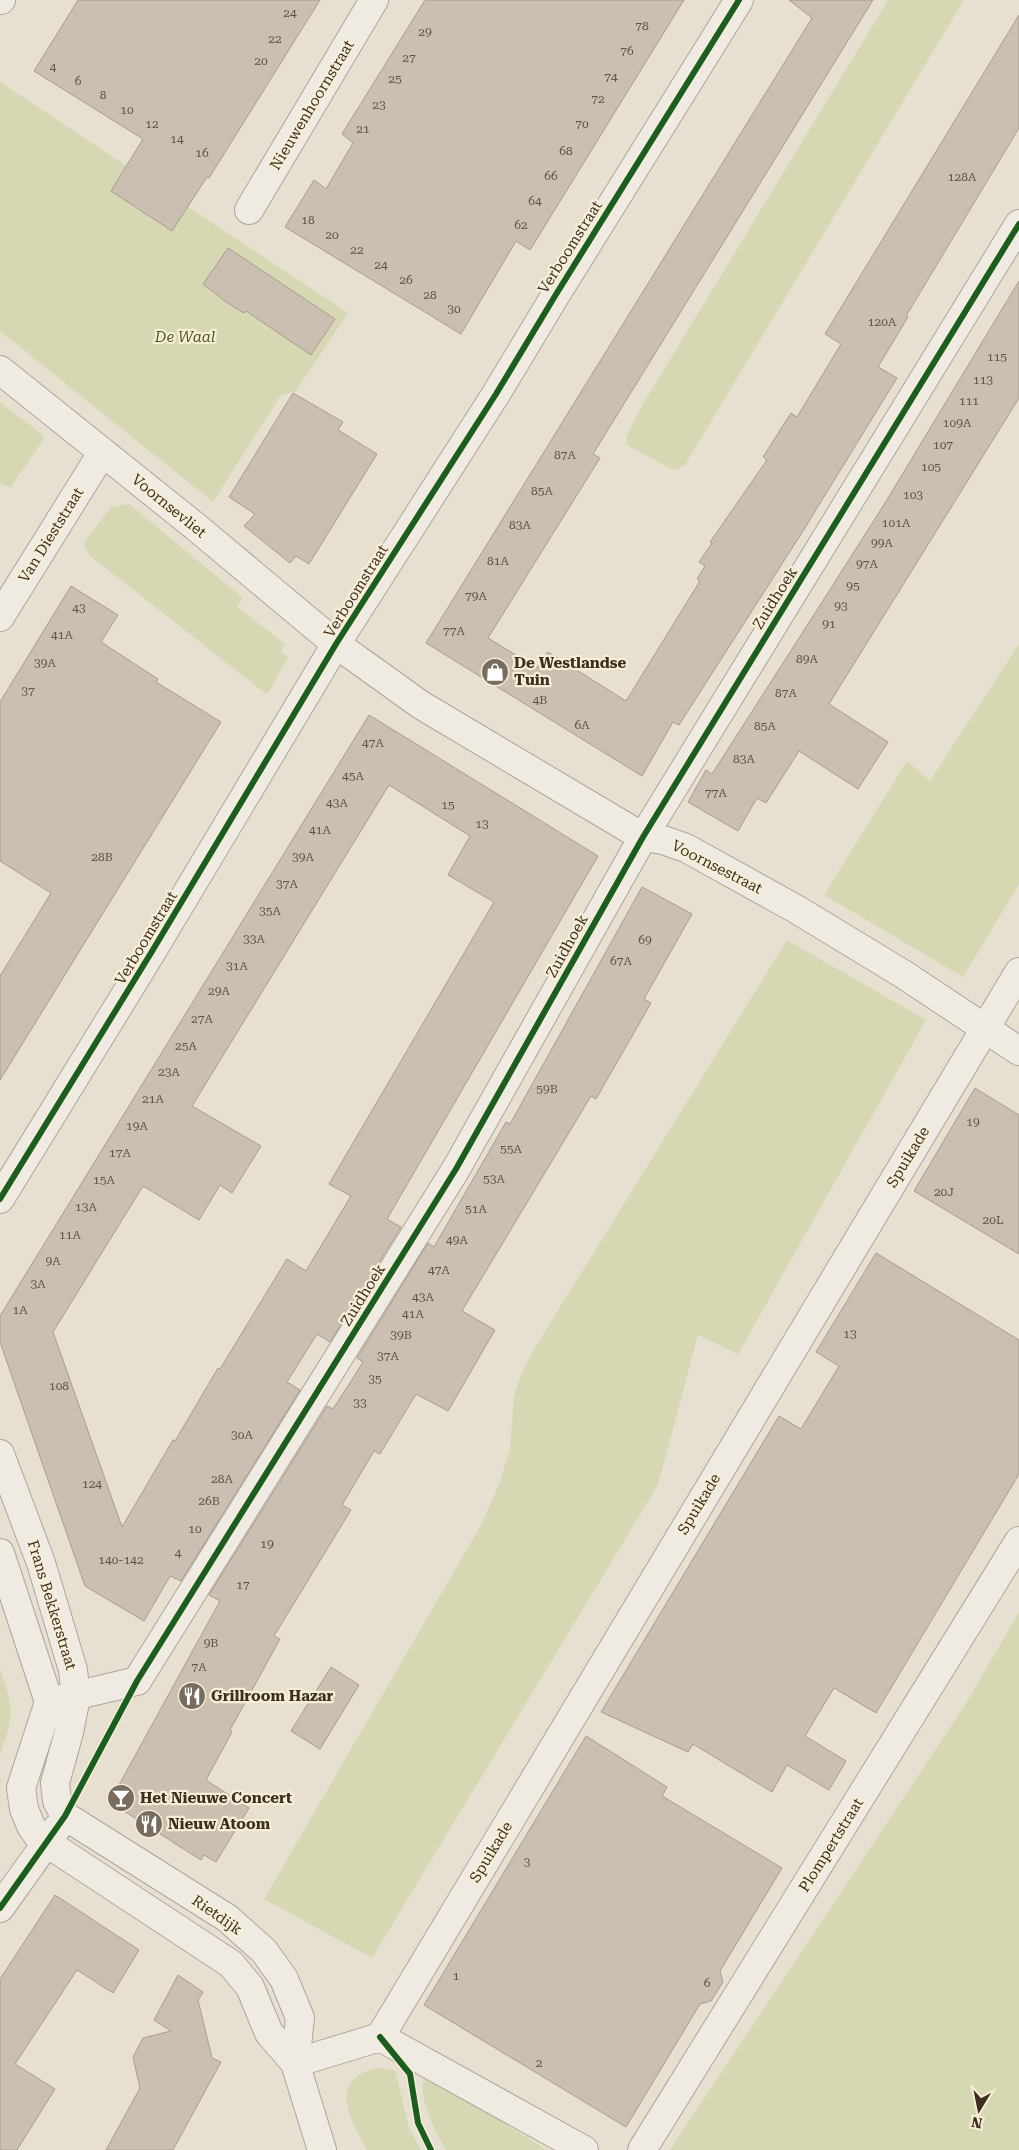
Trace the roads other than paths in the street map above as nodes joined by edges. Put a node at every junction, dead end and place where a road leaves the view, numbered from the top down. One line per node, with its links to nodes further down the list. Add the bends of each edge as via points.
1 (374, 0): 3 (street, Nieuwenhoornstraat)
2 (739, 0): 8 (street, Verboomstraat, via 496,394)
3 (249, 210)
4 (1019, 224): 9 (street, Zuidhoek)
5 (0, 370): 6 (street, Voornsevliet)
6 (102, 453): 7 (street, Van Dieststraat); 8 (street, Voornsevliet)
7 (0, 617)
8 (336, 644): 9 (street, Voornsestraat, via 421,705); 13 (street, Verboomstraat, via 152,954)
9 (642, 837): 11 (street, Voornsestraat, via 686,848 796,909 903,974); 17 (street, Zuidhoek, via 456,1169 137,1681)
10 (1019, 972): 11 (street, Spuikade)
11 (984, 1030): 12 (street, Voornsestraat); 22 (street, Spuikade)
12 (1019, 1051)
13 (0, 1199)
14 (0, 1454): 17 (street, Frans Bekkerstraat, via 41,1563 74,1670)
15 (1019, 1540): 26 (street, Plompertstraat)
16 (0, 1554): 18 (street)
17 (76, 1696): 18 (street, Zuidhoek); 19 (street, Frans Bekkerstraat, via 55,1783 57,1801)
18 (49, 1702): 20 (street, via 21,1788 31,1826)
19 (65, 1816): 20 (street); 23 (street, Rietdijk, via 227,1918 264,1951 284,1979 300,2018)
20 (47, 1843): 21 (street); 23 (street, Rietdijk, via 231,1964 250,1986 269,2033)
21 (0, 1908)
22 (380, 2037): 23 (street); 25 (street)
23 (295, 2063): 24 (street, Rietdijk)
24 (322, 2150)
25 (584, 2150)
26 (642, 2150)

